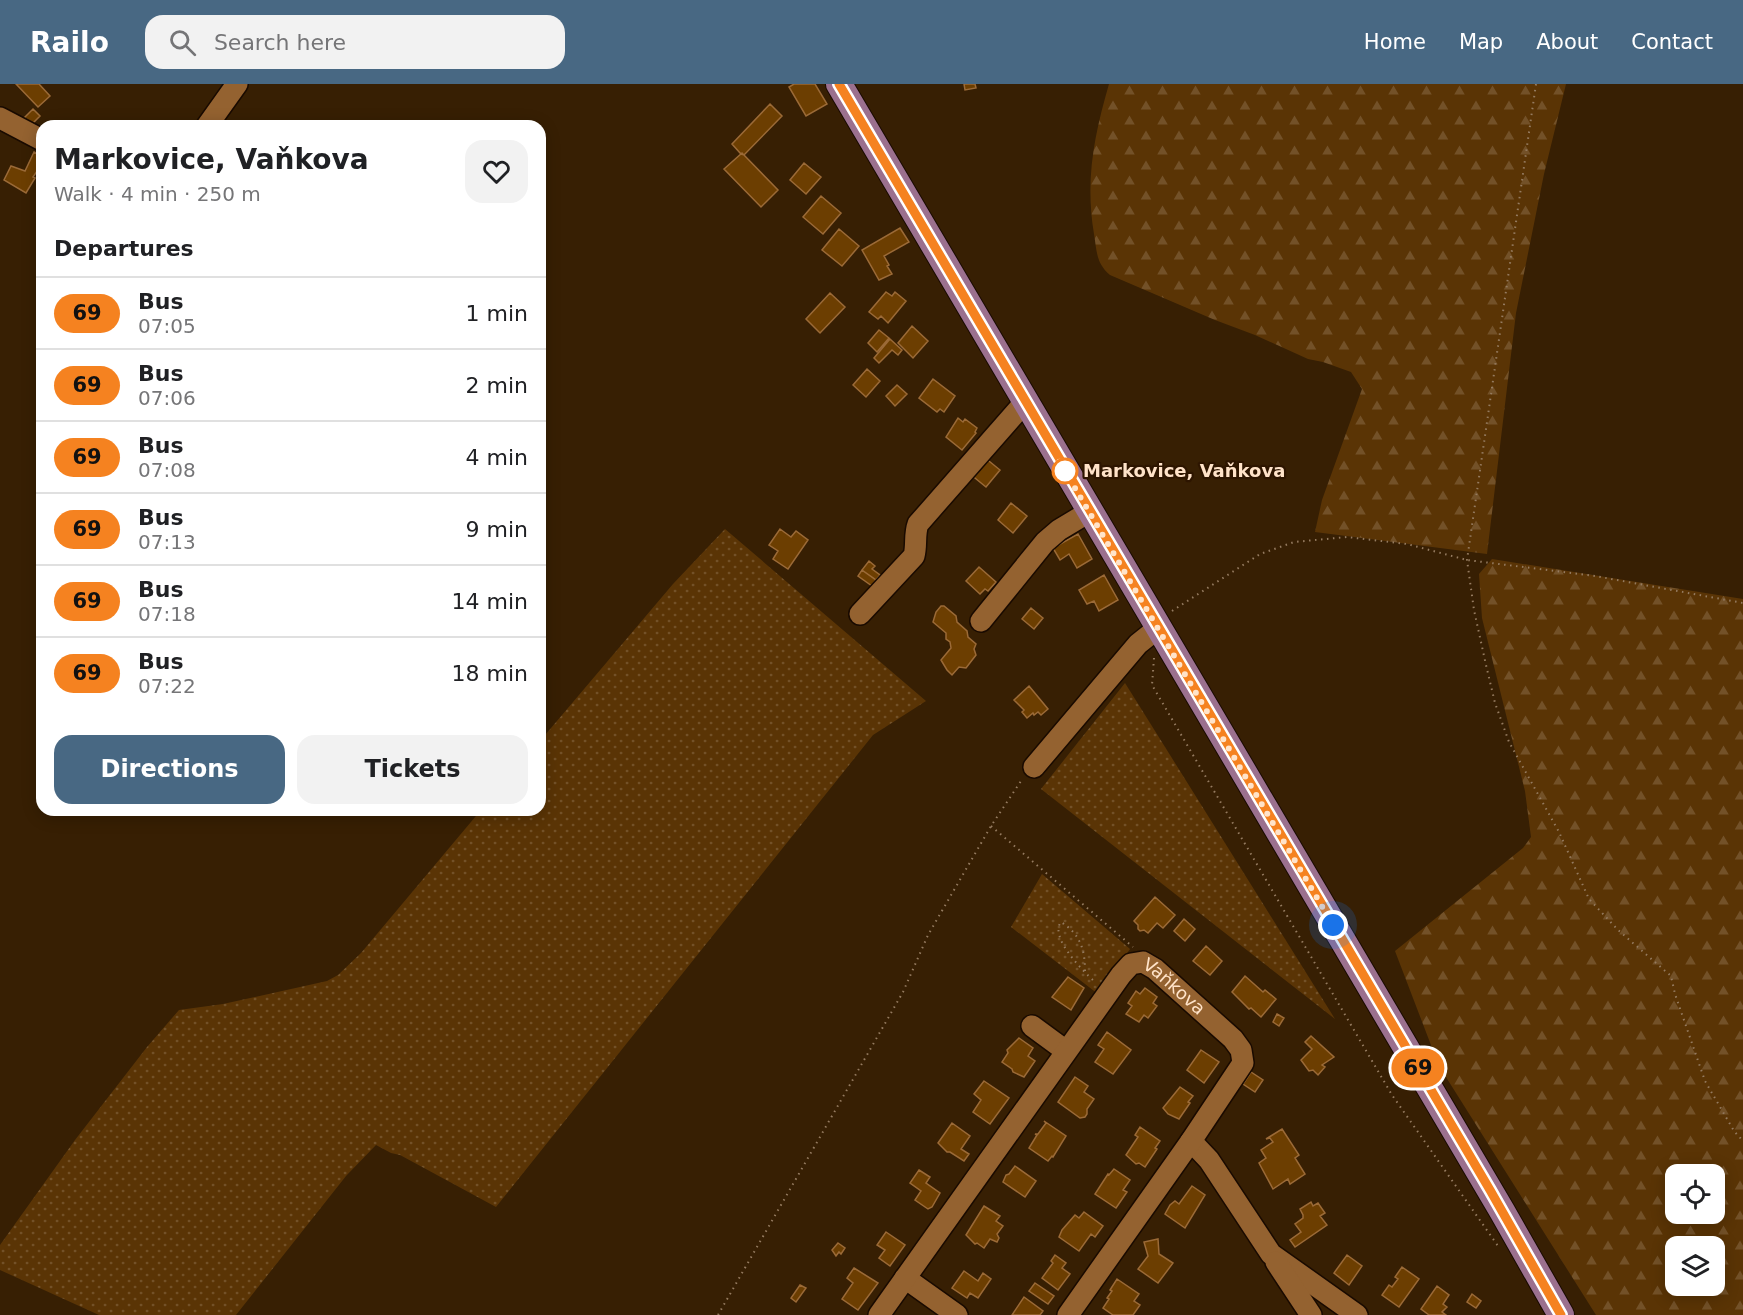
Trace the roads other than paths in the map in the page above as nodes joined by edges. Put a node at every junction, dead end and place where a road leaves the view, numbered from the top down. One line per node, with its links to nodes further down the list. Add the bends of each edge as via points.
1 (237, 84): 4 (street)
2 (839, 84): 6 (main road)
3 (0, 118): 5 (street)
4 (211, 120)
5 (36, 137)
6 (1025, 402): 7 (main road); 8 (street, via 918,524 914,556)
7 (1089, 512): 9 (street, via 1045,542); 10 (main road)
8 (860, 614)
9 (981, 621)
10 (1154, 629): 11 (street); 22 (main road)
11 (1034, 766)
12 (1032, 1026): 13 (street)
13 (1066, 1051): 14 (street, Vaňkova, via 1125,969 1143,962 1155,969 1233,1039 1243,1056 1240,1069); 16 (street, Vaňkova)
14 (1191, 1141): 15 (street, via 1209,1160); 20 (street, Vaňkova)
15 (1271, 1254): 17 (street); 21 (street)
16 (905, 1278): 18 (street, Vaňkova); 19 (street)
17 (1350, 1310): 21 (street, via 1331,1304)
18 (879, 1315)
19 (957, 1315)
20 (1068, 1315)
21 (1312, 1315)
22 (1561, 1315)

